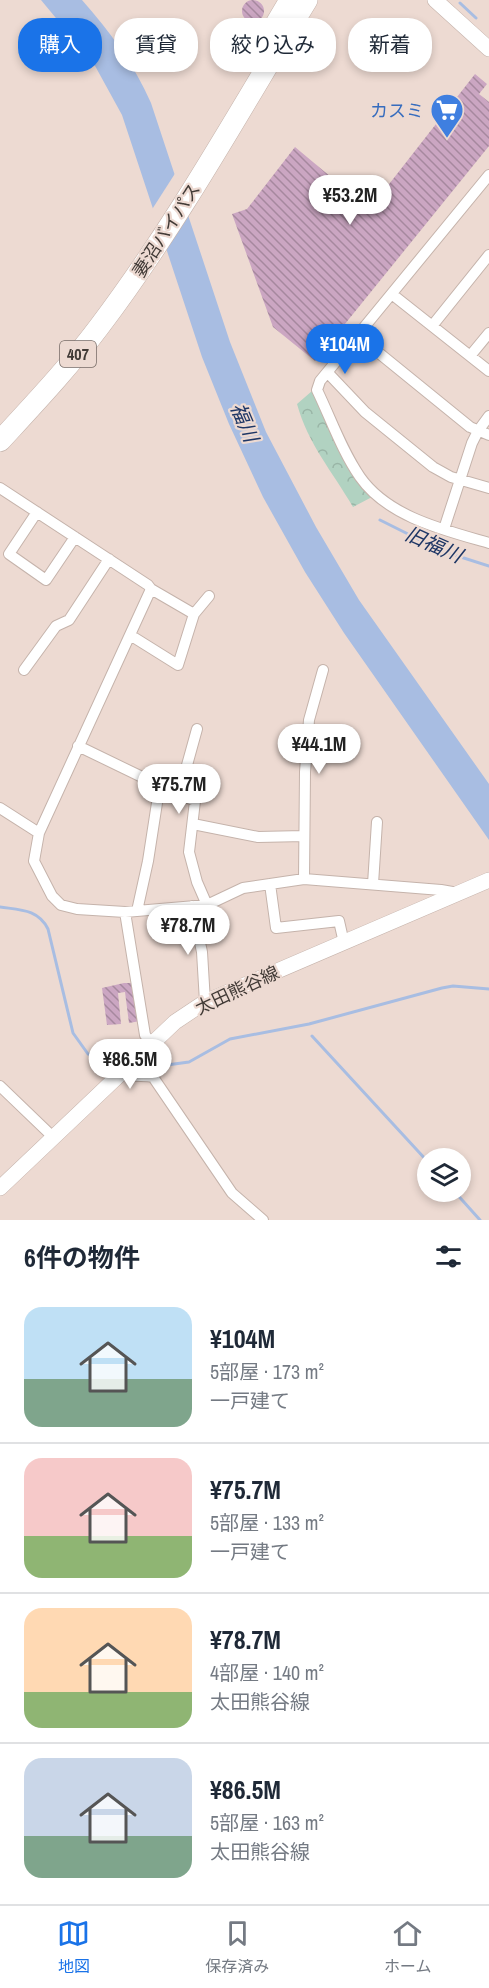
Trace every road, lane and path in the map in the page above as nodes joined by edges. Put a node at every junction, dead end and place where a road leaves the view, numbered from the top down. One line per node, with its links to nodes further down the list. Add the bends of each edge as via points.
1 (290, 0): 5 (highway, 妻沼バイパス / 407)
2 (308, 0): 5 (highway, 妻沼バイパス / 407)
3 (435, 0): 4 (main road)
4 (489, 48)
5 (199, 167): 7 (highway, 妻沼バイパス / 407)
6 (489, 175): 9 (street)
7 (143, 253): 17 (highway, 妻沼バイパス / 407); 20 (highway, 妻沼バイパス / 407, via 98,330)
8 (489, 255): 10 (street)
9 (393, 295): 10 (street); 12 (street)
10 (432, 326): 13 (street)
11 (489, 333): 13 (street)
12 (358, 336): 15 (street); 18 (street)
13 (470, 356): 14 (street)
14 (489, 371)
15 (328, 373): 21 (street, via 365,412 433,467); 25 (street, via 318,390 360,477 400,512)
16 (489, 416): 18 (street)
17 (0, 419)
18 (478, 431): 19 (street); 21 (street)
19 (489, 435)
20 (0, 441)
21 (460, 479): 23 (street); 25 (street)
22 (0, 488): 24 (street)
23 (489, 488)
24 (37, 512): 26 (street); 26 (street, via 9,554 46,580)
25 (444, 529): 27 (street)
26 (75, 537): 28 (street)
27 (489, 543)
28 (109, 560): 29 (street); 33 (street, via 69,620 56,626)
29 (151, 589): 31 (street); 32 (street)
30 (209, 596): 31 (street)
31 (194, 614): 32 (street, via 178,665)
32 (130, 635): 36 (street)
33 (24, 670)
34 (323, 670): 43 (street, via 309,720)
35 (197, 729): 38 (street)
36 (78, 746): 37 (street); 42 (street)
37 (140, 776)
38 (178, 794): 41 (street, via 195,801); 51 (street, via 159,790)
39 (1, 809): 42 (street)
40 (377, 822): 47 (street)
41 (193, 824): 43 (street, via 258,837); 49 (street, via 189,852)
42 (39, 832): 52 (street, via 34,861 52,896 62,905 77,909)
43 (304, 836): 44 (street)
44 (304, 879): 46 (street); 47 (street)
45 (489, 880): 48 (main road, 太田熊谷線)
46 (270, 884): 49 (street, via 243,888); 53 (street, via 276,928 339,921)
47 (373, 884): 48 (street)
48 (458, 893): 53 (main road, 太田熊谷線)
49 (207, 905): 50 (street)
50 (192, 906): 51 (street); 54 (street, via 202,952)
51 (137, 911): 52 (street)
52 (125, 912): 55 (street, via 144,1035)
53 (344, 943): 54 (main road, 太田熊谷線)
54 (205, 1002): 55 (main road, 太田熊谷線)
55 (151, 1043): 56 (main road, 太田熊谷線)
56 (122, 1071): 58 (main road, 太田熊谷線); 60 (street, via 131,1076 153,1077 232,1193)
57 (0, 1086): 58 (street)
58 (53, 1137): 59 (main road, 太田熊谷線)
59 (0, 1188)
60 (263, 1220)

